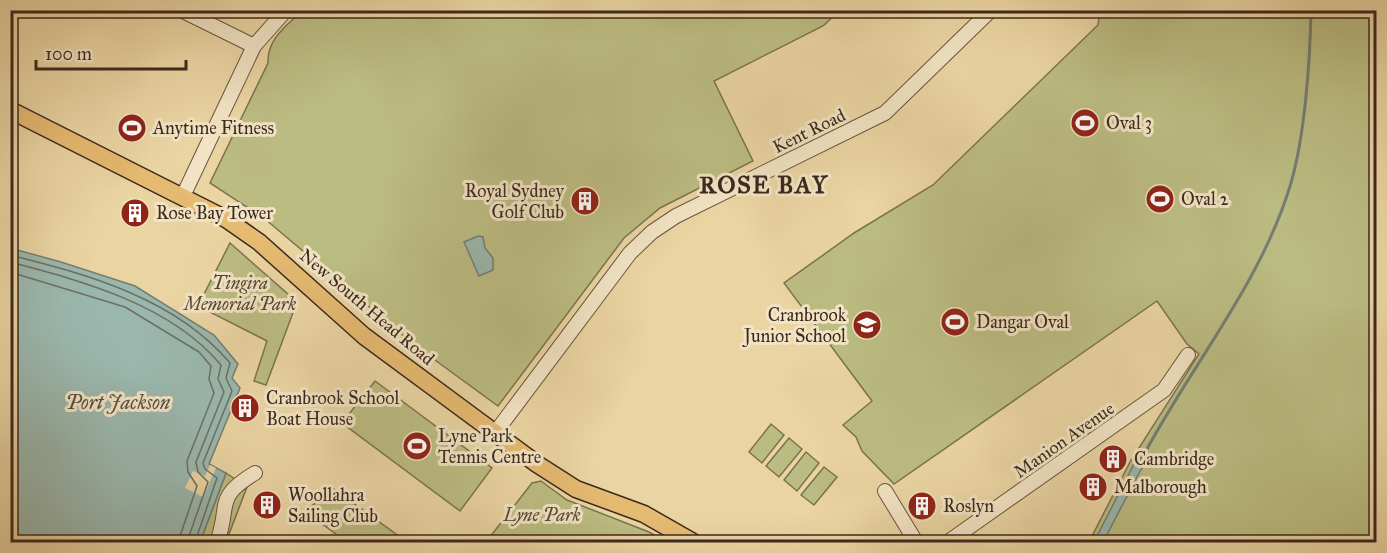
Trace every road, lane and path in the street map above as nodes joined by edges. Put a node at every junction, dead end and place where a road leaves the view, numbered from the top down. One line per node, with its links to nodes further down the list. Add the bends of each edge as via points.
1 (181, 10): 4 (street)
2 (286, 10): 4 (street)
3 (991, 10): 8 (street, Kent Road, via 885,113 676,216 652,232 624,260)
4 (254, 46): 6 (street)
5 (10, 110): 6 (main road, New South Head Road)
6 (183, 196): 8 (main road, New South Head Road, via 250,236 364,336)
7 (1188, 355): 14 (street, Manion Avenue, via 1164,390)
8 (495, 433): 12 (main road, New South Head Road, via 576,489 644,514)
9 (255, 473): 11 (street, via 234,485 226,500)
10 (885, 491): 13 (street)
11 (217, 543)
12 (693, 543)
13 (916, 543)
14 (948, 543)

